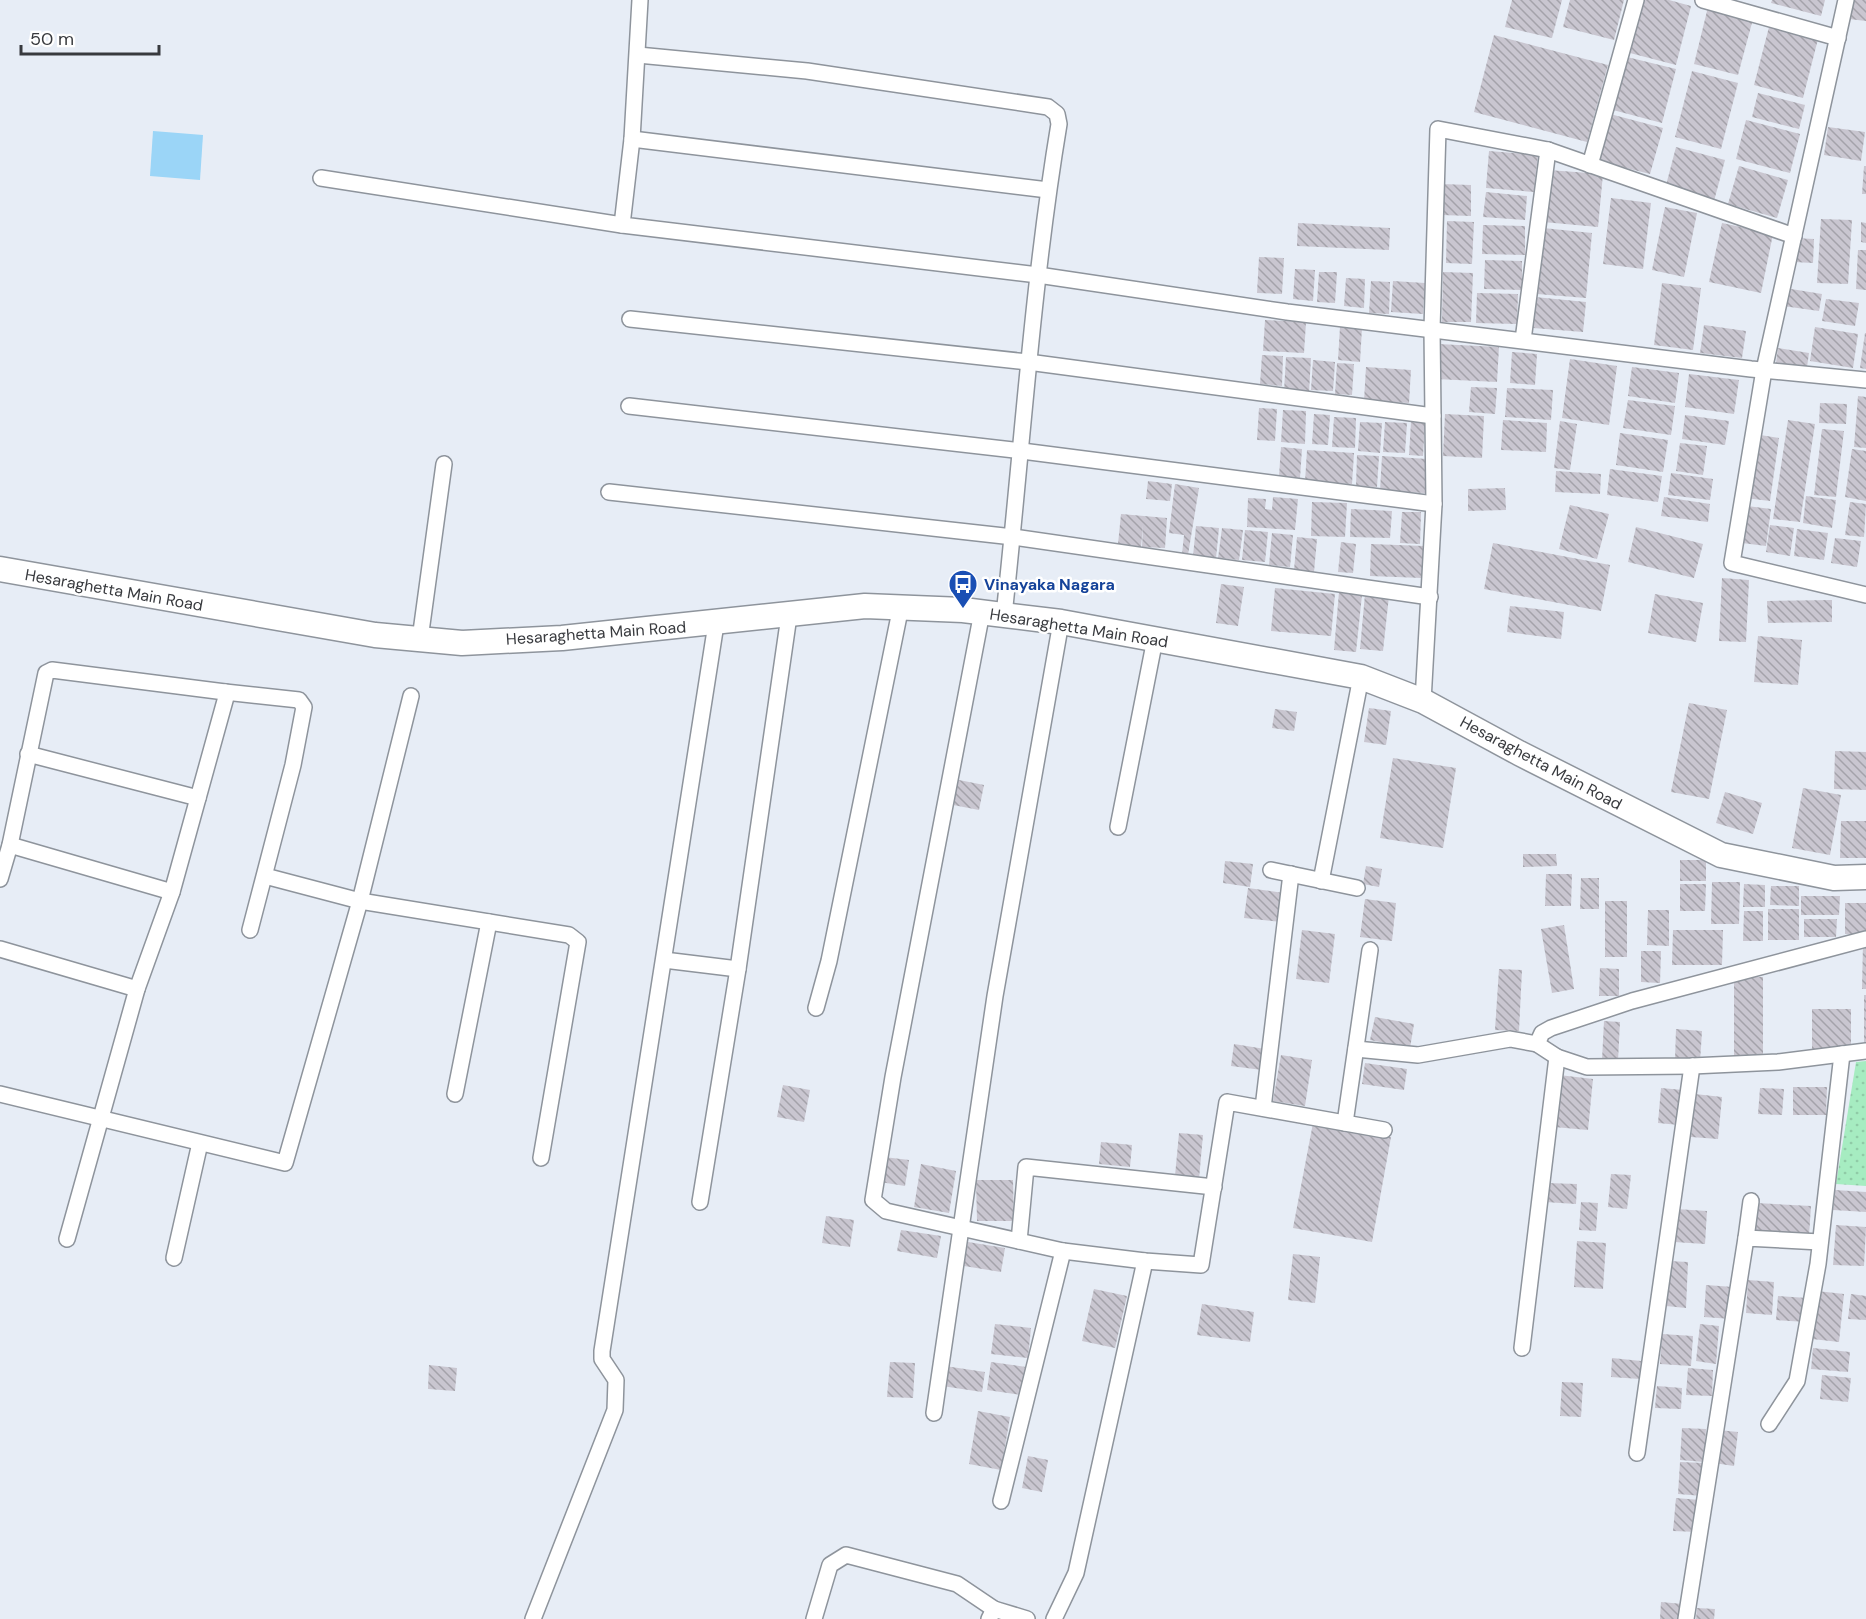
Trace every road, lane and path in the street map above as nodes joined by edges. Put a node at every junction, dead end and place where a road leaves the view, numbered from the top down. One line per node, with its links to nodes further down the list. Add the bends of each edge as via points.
1 (640, 0): 6 (street)
2 (1636, 0): 9 (street)
3 (1702, 0): 5 (street)
4 (1846, 0): 5 (street)
5 (1838, 38): 13 (street)
6 (638, 55): 7 (street); 11 (street, via 807,71 1048,107 1057,114 1059,124)
7 (632, 139): 11 (street); 12 (street)
8 (1548, 150): 9 (street); 16 (street, via 1438,129); 17 (street)
9 (1590, 165): 13 (street)
10 (321, 178): 12 (street)
11 (1048, 190): 14 (street)
12 (622, 225): 14 (street)
13 (1794, 236): 19 (street)
14 (1038, 275): 16 (street); 18 (street)
15 (630, 319): 18 (street)
16 (1432, 329): 17 (street); 22 (street)
17 (1523, 340): 19 (street)
18 (1028, 362): 22 (street); 23 (street)
19 (1764, 370): 20 (street); 29 (street, via 1732,564)
20 (1866, 380)
21 (629, 406): 23 (street)
22 (1433, 416): 26 (street)
23 (1022, 451): 26 (street); 27 (street)
24 (444, 464): 36 (street)
25 (609, 492): 27 (street)
26 (1434, 504): 30 (street)
27 (1013, 537): 30 (street); 32 (street)
28 (0, 569): 36 (main road, Hesaraghetta Main Road, via 375,635)
29 (1866, 596)
30 (1430, 597): 41 (street)
31 (901, 606): 32 (main road, Hesaraghetta Main Road); 33 (main road, Hesaraghetta Main Road, via 865,606); 63 (street)
32 (993, 614): 34 (main road, Hesaraghetta Main Road); 81 (street, via 895,1065 873,1200 886,1211)
33 (789, 616): 35 (main road, Hesaraghetta Main Road); 61 (street)
34 (1061, 622): 37 (main road, Hesaraghetta Main Road); 81 (street, via 995,996)
35 (716, 624): 36 (main road, Hesaraghetta Main Road, via 562,638 462,642); 60 (street)
36 (420, 639)
37 (1155, 639): 38 (main road, Hesaraghetta Main Road); 44 (street)
38 (1361, 677): 41 (main road, Hesaraghetta Main Road); 51 (street)
39 (225, 692): 42 (street, via 52,670 43,678); 43 (street); 48 (street, via 298,700 304,706)
40 (411, 696): 54 (street)
41 (1422, 701): 49 (main road, Hesaraghetta Main Road, via 1721,855 1834,878)
42 (28, 754): 43 (street); 45 (street)
43 (198, 798): 53 (street)
44 (1118, 827)
45 (10, 845): 50 (street); 53 (street)
46 (1271, 870): 47 (street)
47 (1291, 874): 51 (street); 72 (street)
48 (265, 876): 54 (street); 56 (street)
49 (1866, 877)
50 (0, 879)
51 (1321, 880): 52 (street)
52 (1357, 888)
53 (172, 892): 62 (street)
54 (360, 901): 55 (street); 76 (street, via 285,1163)
55 (489, 922): 71 (street); 77 (street, via 569,935 578,942)
56 (250, 930)
57 (1866, 939): 64 (street, via 1632,1001 1551,1028 1542,1033)
58 (0, 949): 62 (street)
59 (1370, 950): 65 (street)
60 (664, 960): 61 (street); 95 (street, via 602,1351 602,1359 616,1380 615,1410)
61 (738, 969): 80 (street)
62 (137, 989): 73 (street)
63 (816, 1008)
64 (1538, 1044): 65 (street, via 1510,1039 1418,1055); 68 (street)
65 (1356, 1049): 74 (street)
66 (1866, 1051): 67 (street)
67 (1842, 1054): 69 (street); 85 (street)
68 (1557, 1057): 69 (street, via 1587,1067); 89 (street)
69 (1692, 1066): 92 (street)
70 (0, 1094): 73 (street)
71 (455, 1094)
72 (1263, 1108): 74 (street); 78 (street, via 1227,1102)
73 (99, 1119): 76 (street); 83 (street)
74 (1345, 1123): 75 (street)
75 (1384, 1130)
76 (200, 1143): 87 (street)
77 (541, 1158)
78 (1214, 1187): 84 (street, via 1026,1167); 88 (street, via 1201,1265)
79 (1751, 1201): 82 (street)
80 (700, 1202)
81 (963, 1228): 84 (street); 90 (street)
82 (1746, 1238): 85 (street); 99 (street)
83 (67, 1239)
84 (1019, 1241): 86 (street)
85 (1820, 1242): 91 (street, via 1797,1381)
86 (1063, 1251): 88 (street); 93 (street)
87 (174, 1258)
88 (1145, 1261): 98 (street, via 1076,1573)
89 (1522, 1348)
90 (934, 1413)
91 (1769, 1424)
92 (1636, 1453)
93 (1001, 1501)
94 (991, 1614): 96 (street, via 957,1584 846,1555 830,1565); 97 (street)
95 (533, 1619)
96 (814, 1619)
97 (1027, 1619)
98 (1054, 1619)
99 (1686, 1619)

